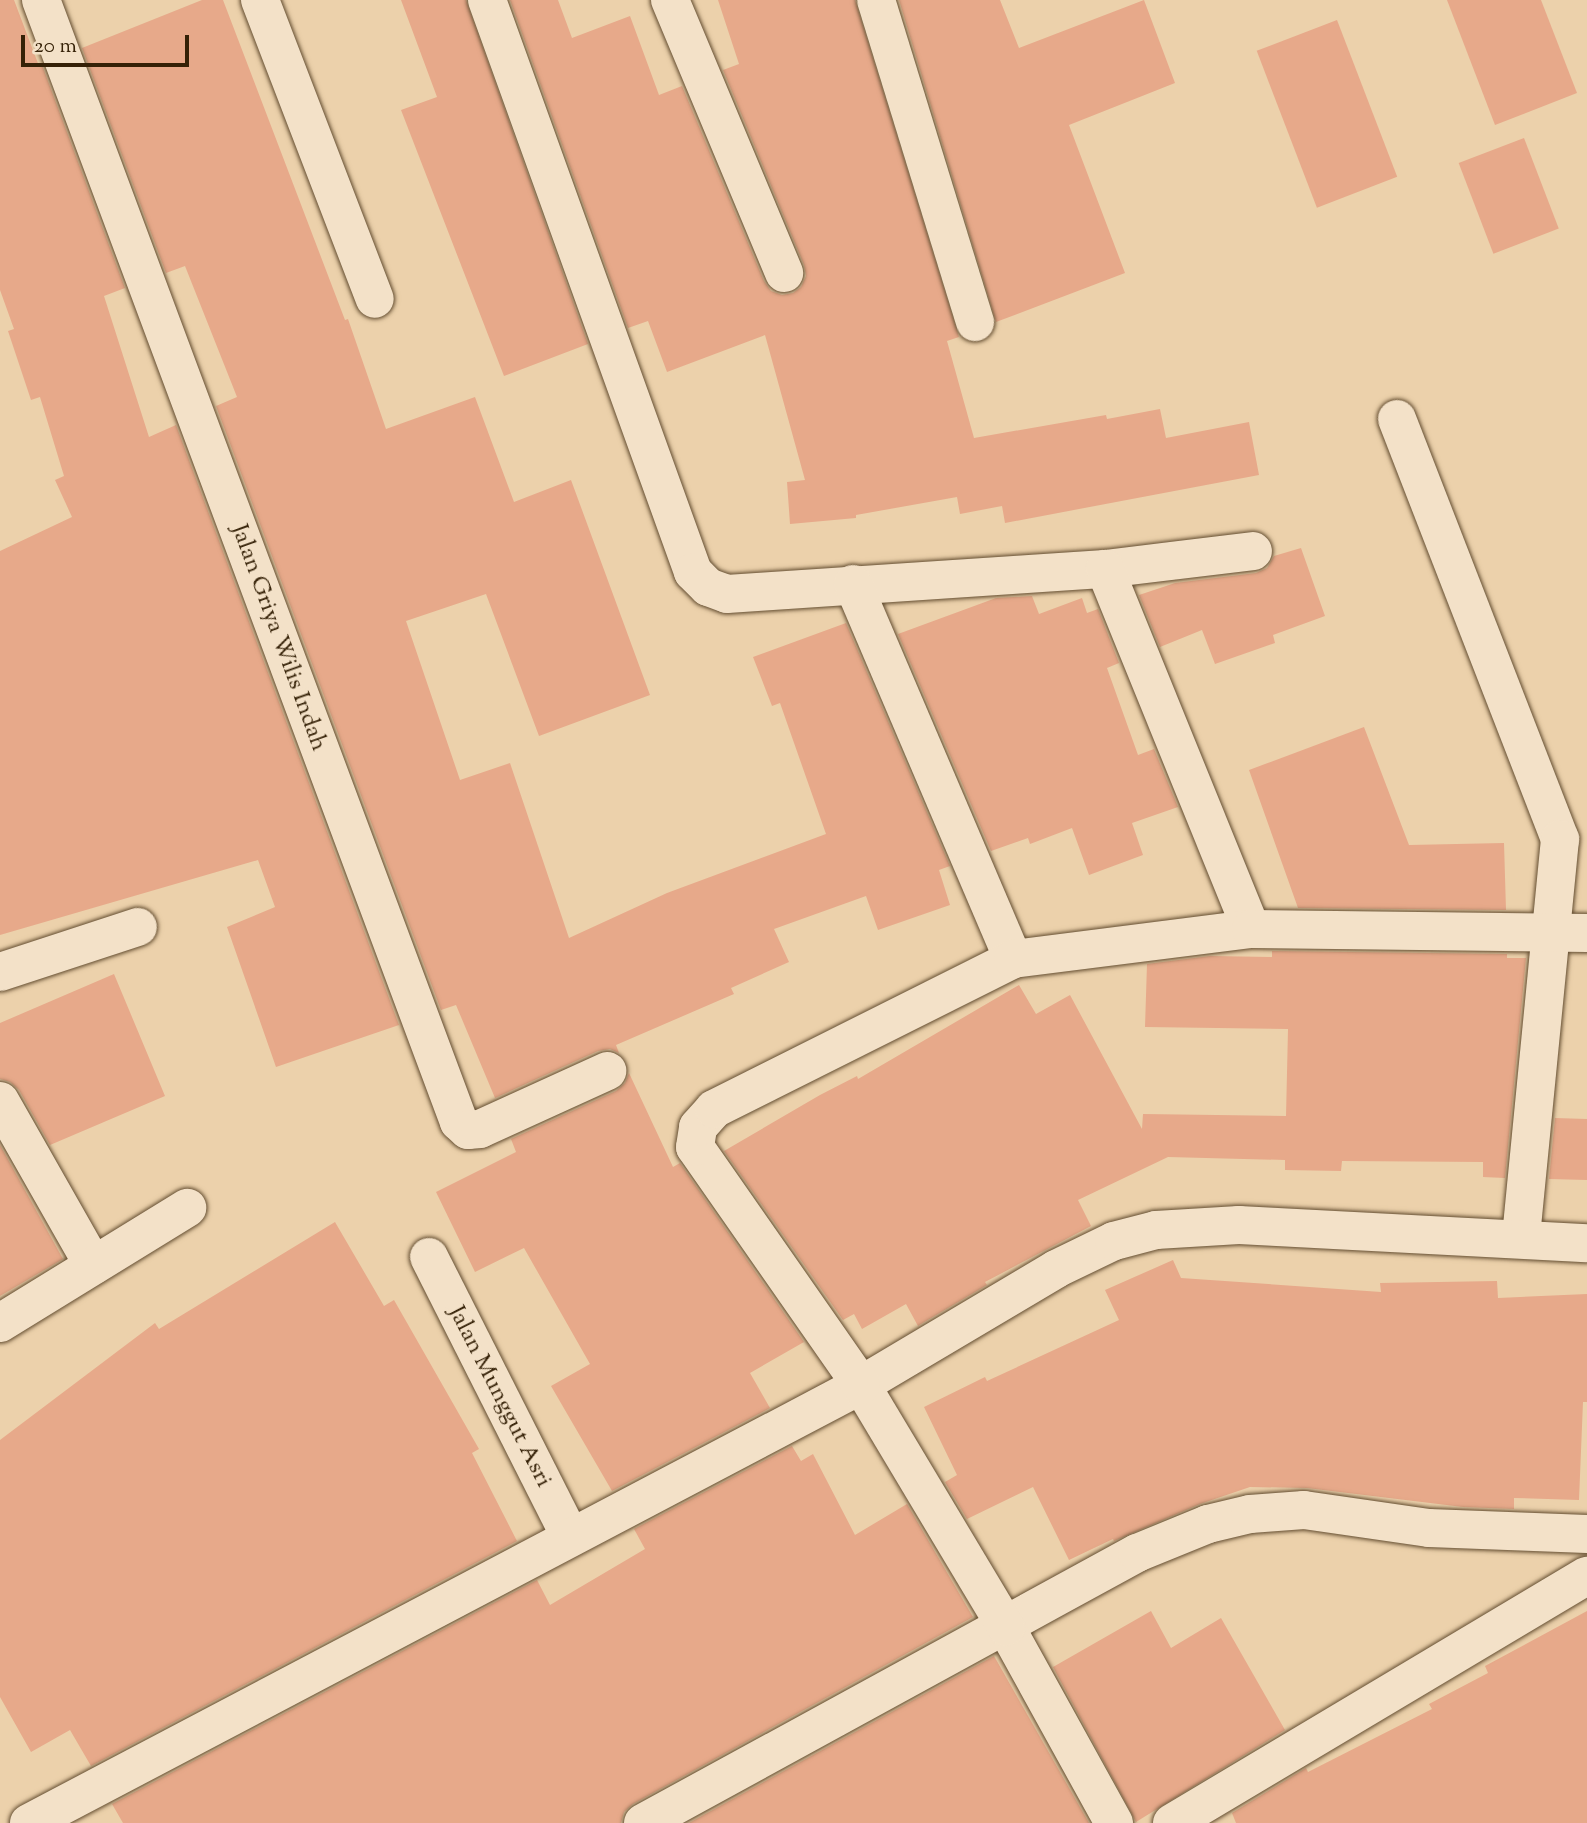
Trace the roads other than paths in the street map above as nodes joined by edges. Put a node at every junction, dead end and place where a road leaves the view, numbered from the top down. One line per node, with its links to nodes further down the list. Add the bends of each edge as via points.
1 (41, 0): 18 (street, Jalan Griya Wilis Indah, via 459,1122 468,1130 480,1129)
2 (260, 0): 7 (street)
3 (487, 0): 12 (street, via 692,572 708,587 727,594)
4 (670, 0): 6 (street)
5 (876, 0): 8 (street)
6 (784, 273)
7 (375, 299)
8 (975, 322)
9 (1397, 419): 15 (street, via 1560,839)
10 (1253, 551): 11 (street)
11 (1105, 569): 12 (street); 14 (street)
12 (853, 584): 16 (street)
13 (138, 928): 17 (street)
14 (1251, 929): 15 (street); 16 (street)
15 (1570, 932): 21 (street)
16 (1013, 959): 26 (street, via 714,1110 698,1127 695,1147)
17 (0, 972)
18 (607, 1072)
19 (0, 1101): 24 (street)
20 (187, 1208): 24 (street)
21 (1521, 1237): 22 (street); 26 (street, via 1239,1225 1156,1230 1114,1241 1056,1269)
22 (1587, 1243)
23 (429, 1257): 28 (street, Jalan Munggut Asri)
24 (93, 1265): 25 (street)
25 (0, 1324)
26 (861, 1385): 28 (street); 30 (street)
27 (1587, 1534): 30 (street, via 1429,1528 1304,1510 1250,1514 1208,1524 1137,1553)
28 (570, 1536): 31 (street)
29 (1587, 1576): 34 (street)
30 (1006, 1627): 32 (street); 33 (street)
31 (29, 1823)
32 (643, 1823)
33 (1114, 1823)
34 (1172, 1823)

